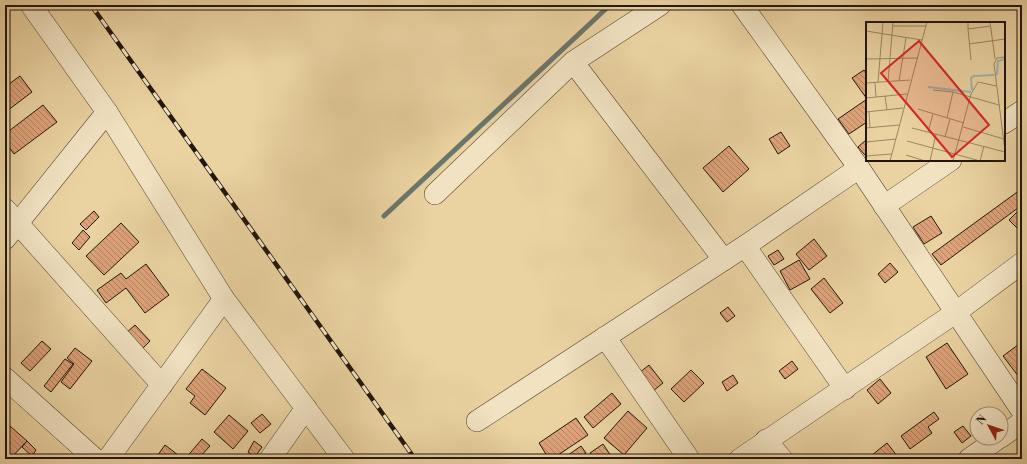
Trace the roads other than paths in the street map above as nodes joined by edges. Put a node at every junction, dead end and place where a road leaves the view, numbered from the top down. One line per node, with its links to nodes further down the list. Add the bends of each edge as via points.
1 (31, 5): 6 (street)
2 (660, 5): 4 (street)
3 (742, 5): 9 (street)
4 (573, 62): 10 (street); 14 (street)
5 (1022, 111): 7 (street)
6 (107, 112): 12 (street); 16 (street)
7 (1005, 122)
8 (950, 161): 11 (street)
9 (859, 168): 11 (street); 13 (street)
10 (435, 194)
11 (884, 206): 17 (street)
12 (9, 224): 20 (street)
13 (745, 246): 14 (street); 21 (street)
14 (724, 260): 18 (street)
15 (1022, 263): 17 (street)
16 (224, 299): 20 (street); 22 (street)
17 (956, 313): 21 (street); 23 (street)
18 (605, 337): 24 (street); 33 (street)
19 (5, 378): 29 (street)
20 (162, 385): 30 (street)
21 (845, 389): 27 (street)
22 (306, 408): 31 (street); 32 (street)
23 (1022, 411)
24 (477, 420)
25 (1022, 422): 26 (street)
26 (1009, 431)
27 (766, 440): 34 (street); 35 (street)
28 (987, 446): 36 (street)
29 (95, 459)
30 (108, 459)
31 (270, 459)
32 (344, 459)
33 (689, 459)
34 (740, 459)
35 (782, 459)
36 (969, 459)

